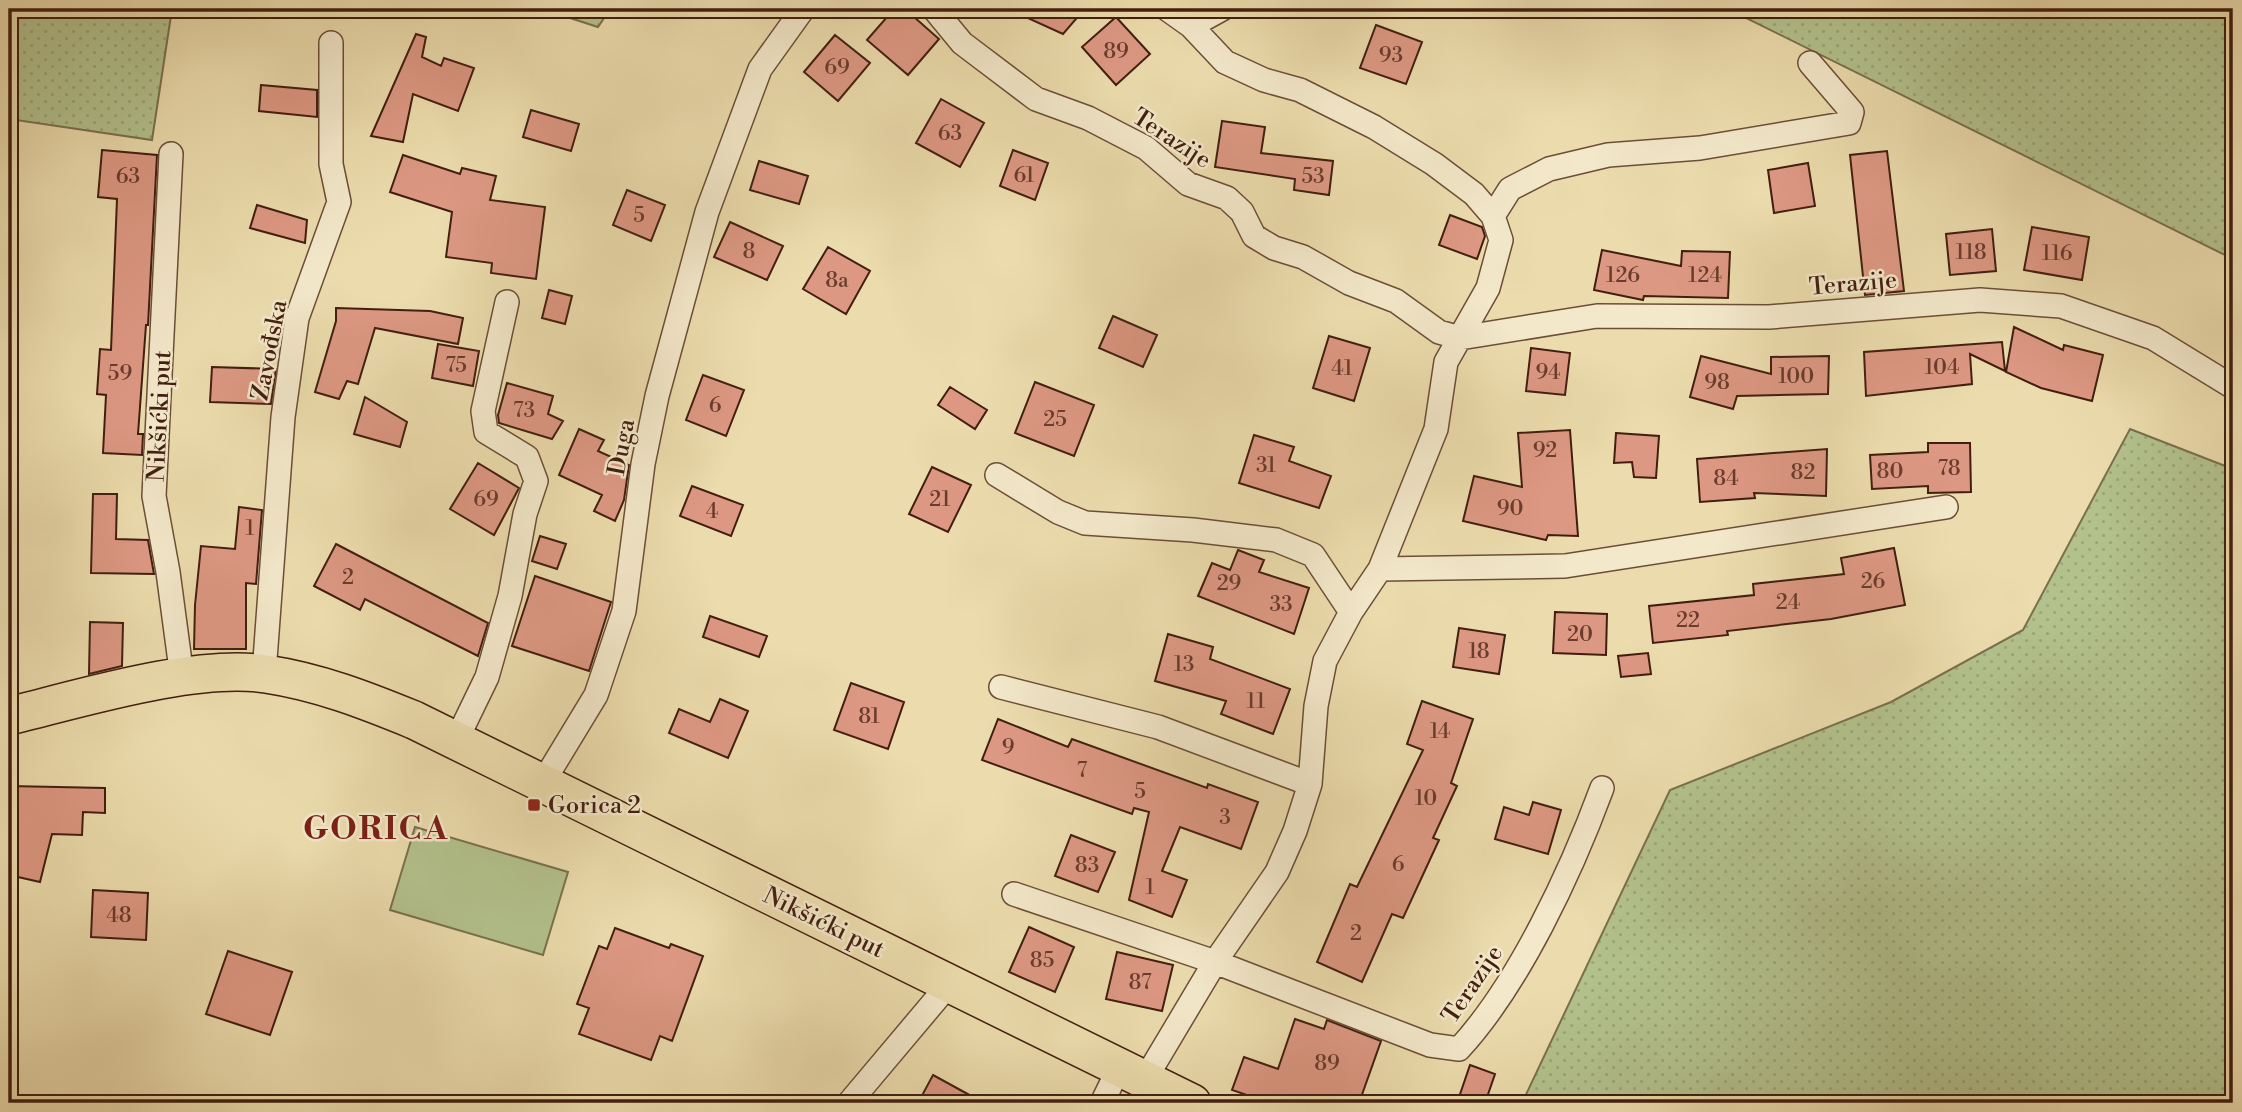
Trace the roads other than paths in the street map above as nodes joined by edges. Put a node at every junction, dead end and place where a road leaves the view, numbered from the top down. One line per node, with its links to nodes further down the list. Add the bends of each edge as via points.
1 (803, 9): 23 (street, Duga, via 760,69 707,212 657,396 637,503 624,611 596,695)
2 (934, 9): 11 (street, Terazije, via 962,43 1036,99 1088,118 1146,148 1188,184 1227,198 1242,212 1254,236 1396,301 1439,332)
3 (1167, 9): 5 (street)
4 (1222, 9): 5 (street)
5 (1192, 18): 9 (street, via 1225,62 1300,90 1374,127 1434,164 1474,194)
6 (331, 43): 17 (street, Zavođska, via 331,164 339,202 297,318 283,417)
7 (1810, 64): 9 (street, via 1852,112 1849,123 1700,148 1608,155 1549,169 1510,190)
8 (171, 154): 18 (street, Nikšićki put, via 154,496)
9 (1493, 216): 11 (street, via 1501,240 1488,288)
10 (507, 302): 21 (street, via 483,411 486,432 527,457 536,481 487,677)
11 (1460, 338): 12 (street, Terazije, via 1597,316 1769,317 1980,300 2062,306 2153,338); 15 (street, via 1446,362 1436,429)
12 (2233, 387)
13 (997, 475): 16 (street, via 1085,523 1276,540 1313,555)
14 (1946, 507): 15 (street, via 1565,566)
15 (1380, 569): 16 (street)
16 (1351, 612): 22 (street, via 1325,661)
17 (264, 673): 18 (main road, Nikšićki put); 21 (main road, Nikšićki put, via 332,687)
18 (182, 677): 20 (main road, Nikšićki put)
19 (1001, 687): 22 (street, via 1158,727)
20 (9, 716)
21 (456, 741): 23 (main road, Nikšićki put)
22 (1310, 783): 26 (street, via 1277,872)
23 (542, 784): 27 (main road, Nikšićki put)
24 (1602, 788): 26 (street, Terazije, via 1550,908 1485,1021 1459,1049 1430,1045)
25 (1014, 894): 26 (street, Terazije)
26 (1215, 962): 28 (street)
27 (950, 984): 28 (main road, Nikšićki put); 29 (street)
28 (1132, 1074): 30 (street); 31 (main road, Nikšićki put)
29 (849, 1103)
30 (1102, 1103)
31 (1192, 1103)

